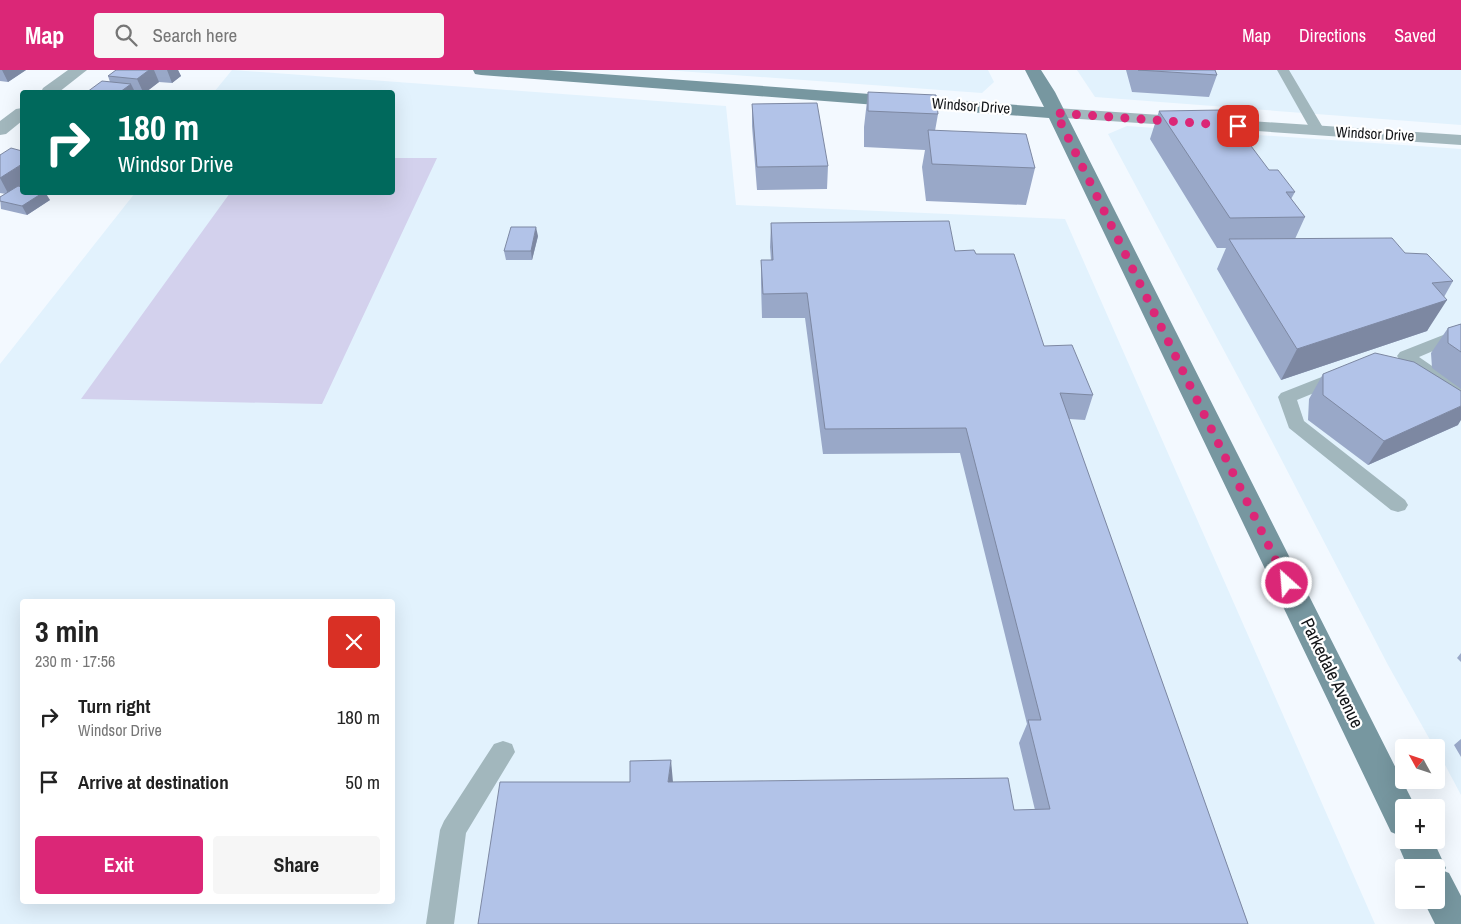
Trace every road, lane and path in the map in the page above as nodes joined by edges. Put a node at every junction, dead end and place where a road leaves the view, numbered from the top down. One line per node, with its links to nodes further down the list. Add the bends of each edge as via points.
1 (79, 70): 5 (street)
2 (481, 70): 6 (main road, Windsor Drive)
3 (1033, 70): 6 (main road, Parkedale Avenue)
4 (1283, 70): 9 (lane)
5 (53, 90)
6 (1056, 113): 9 (street, Windsor Drive); 16 (main road, Parkedale Avenue)
7 (20, 115): 8 (street)
8 (0, 130)
9 (1318, 131): 10 (street, Windsor Drive)
10 (1461, 140)
11 (1461, 333): 13 (lane, via 1406,356)
12 (1355, 370): 14 (lane, via 1287,396 1296,424)
13 (1461, 395)
14 (1398, 505)
15 (503, 752): 18 (lane, via 453,830)
16 (1395, 802)
17 (1445, 904): 19 (main road)
18 (440, 924)
19 (1455, 924)

